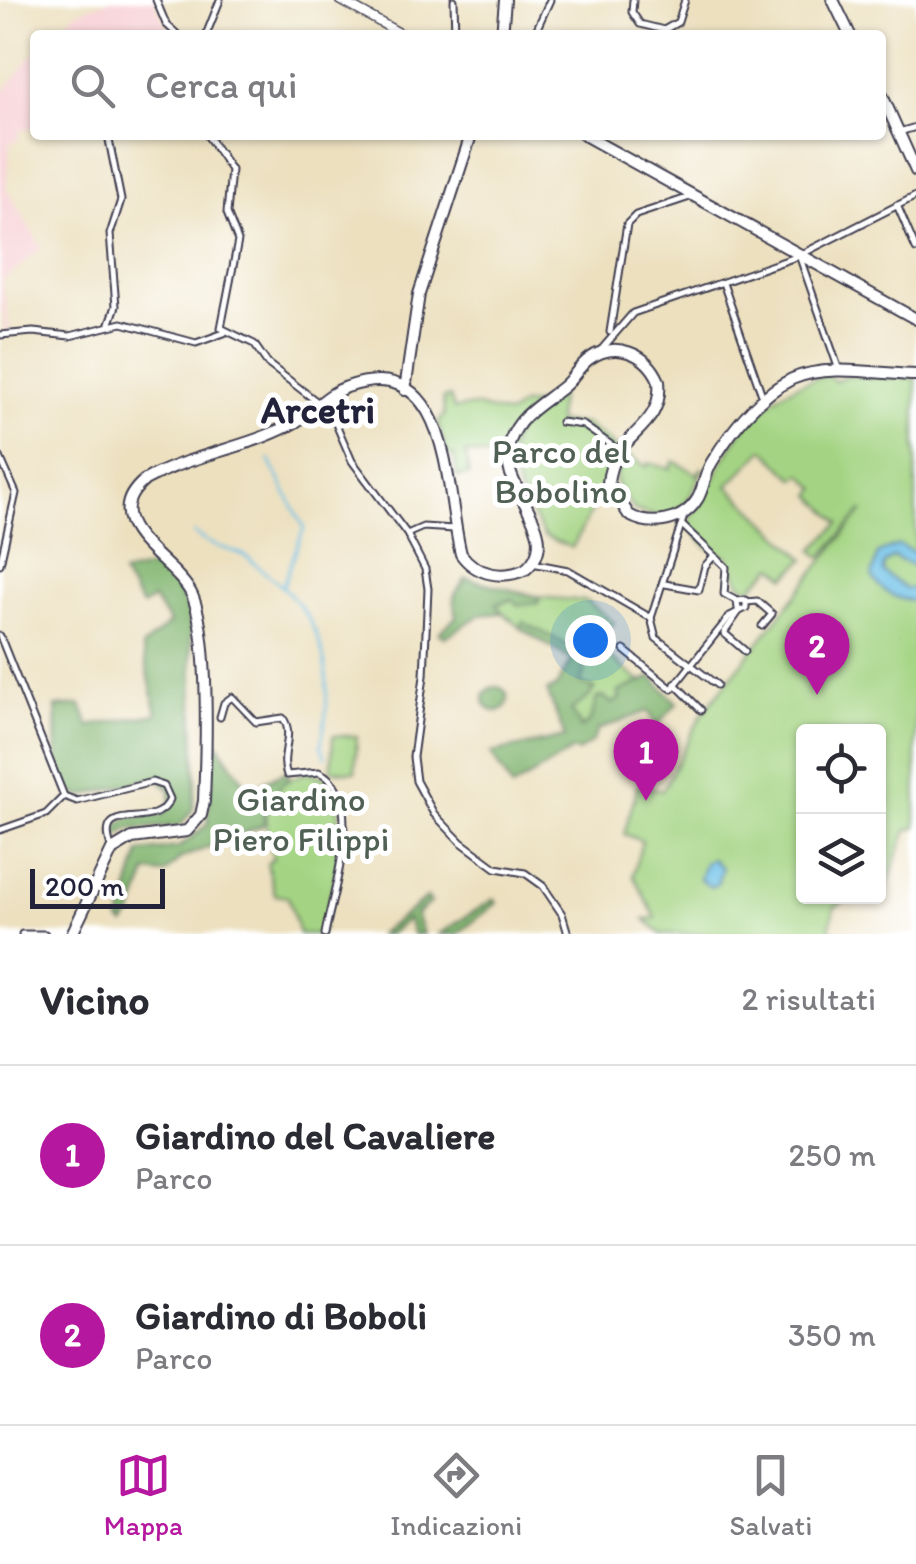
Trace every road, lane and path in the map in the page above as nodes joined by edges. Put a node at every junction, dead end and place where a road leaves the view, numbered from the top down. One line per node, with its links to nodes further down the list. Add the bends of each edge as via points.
1 (156, 0): 10 (street)
2 (220, 0): 11 (street)
3 (340, 0): 12 (street)
4 (454, 0): 13 (street)
5 (505, 0): 14 (main road)
6 (550, 0): 15 (street)
7 (633, 0): 8 (street, via 640,24 664,30 678,22)
8 (684, 0)
9 (838, 2): 16 (main road)
10 (173, 30)
11 (208, 30)
12 (393, 30)
13 (454, 30)
14 (502, 30)
15 (536, 30)
16 (848, 30)
17 (886, 104): 19 (main road)
18 (916, 127): 19 (street)
19 (899, 132): 24 (main road)
20 (109, 140): 32 (street, via 121,200 110,234 116,306)
21 (211, 140): 33 (street, via 231,170 227,213 238,241 220,322)
22 (469, 140): 39 (main road, via 419,294 410,377)
23 (593, 140): 25 (main road)
24 (916, 171)
25 (689, 193): 29 (main road); 35 (street, via 627,224)
26 (916, 196): 27 (street)
27 (897, 205): 28 (street); 29 (street)
28 (916, 249)
29 (793, 251): 30 (street); 31 (main road); 37 (street)
30 (723, 282): 35 (street, via 633,313); 40 (street)
31 (916, 319)
32 (110, 324): 33 (street, via 196,343); 34 (street, via 70,336)
33 (224, 333): 41 (street, via 254,344 268,364)
34 (0, 335)
35 (609, 336): 36 (street)
36 (600, 353): 43 (main road, via 638,356 659,381 652,418); 50 (main road, via 532,408 508,447 514,484 539,532)
37 (839, 372): 38 (main road); 40 (main road, via 804,374)
38 (916, 375)
39 (400, 387): 41 (main road, via 358,383); 47 (main road, via 434,418 444,445)
40 (763, 398): 45 (main road, via 713,460)
41 (320, 404): 48 (street, via 352,461); 68 (main road, via 286,428 154,475 131,498 134,533 179,573 197,606 204,801 187,831 132,838)
42 (561, 422): 43 (street, via 583,425)
43 (616, 449): 45 (main road, via 608,483 624,510 654,522)
44 (0, 458): 51 (street, via 16,493)
45 (685, 513): 46 (street)
46 (682, 525): 49 (street); 52 (street)
47 (454, 529): 48 (street, via 423,526); 50 (main road, via 461,554 474,568 506,574)
48 (407, 534): 73 (street, via 428,589 416,781 460,842 496,868 525,873 543,886)
49 (713, 557): 52 (street, via 698,590); 53 (street, via 728,569 725,597)
50 (532, 563): 54 (street, via 570,571)
51 (0, 564)
52 (665, 584): 54 (street)
53 (738, 607): 55 (street, via 756,601 772,614); 58 (street, via 724,634); 61 (street)
54 (651, 618): 61 (street, via 654,636)
55 (762, 626)
56 (0, 636): 60 (street)
57 (624, 650): 62 (street, via 672,689)
58 (744, 651)
59 (0, 657): 60 (street)
60 (8, 658): 66 (street)
61 (690, 665): 62 (street); 63 (street)
62 (675, 684): 64 (street)
63 (717, 686)
64 (701, 710)
65 (220, 717): 72 (street, via 232,697 256,722 283,718 289,729 282,758 288,775 320,772 339,796 343,845)
66 (64, 796): 67 (street, via 51,809); 68 (street, via 78,801 152,782 164,786 170,799 162,813 125,815 114,823)
67 (0, 830)
68 (112, 850): 69 (main road)
69 (77, 932)
70 (22, 934): 71 (street)
71 (46, 934)
72 (325, 934)
73 (568, 934)

